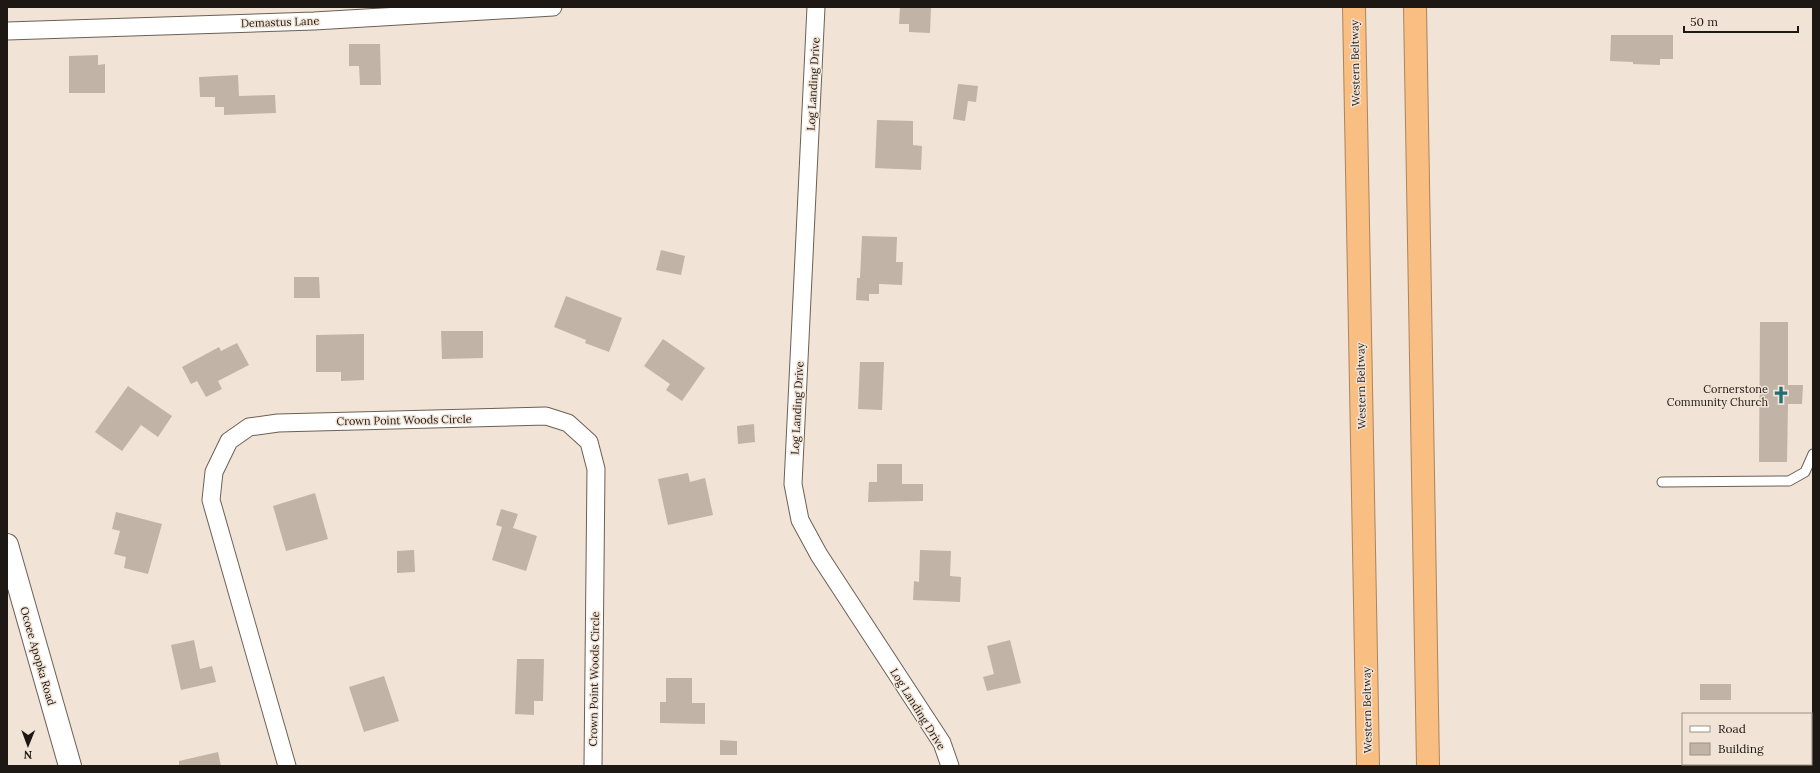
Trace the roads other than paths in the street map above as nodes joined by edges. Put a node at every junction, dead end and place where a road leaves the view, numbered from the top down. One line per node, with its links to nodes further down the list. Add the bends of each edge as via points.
1 (553, 7): 5 (street, Demastus Lane, via 314,21)
2 (816, 7): 12 (street, Log Landing Drive, via 793,484 800,520 819,554 942,743)
3 (1354, 7): 13 (highway, Western Beltway)
4 (1415, 7): 14 (highway)
5 (7, 31)
6 (1813, 454): 7 (lane, via 1805,472 1789,481)
7 (1662, 482)
8 (7, 546): 9 (main road, Ocoee Apopka Road)
9 (70, 766)
10 (287, 766): 11 (street, Crown Point Woods Circle, via 211,500 214,472 229,441 249,427 278,423 546,416 568,423 589,442 596,469)
11 (593, 766)
12 (950, 766)
13 (1368, 766)
14 (1428, 766)

